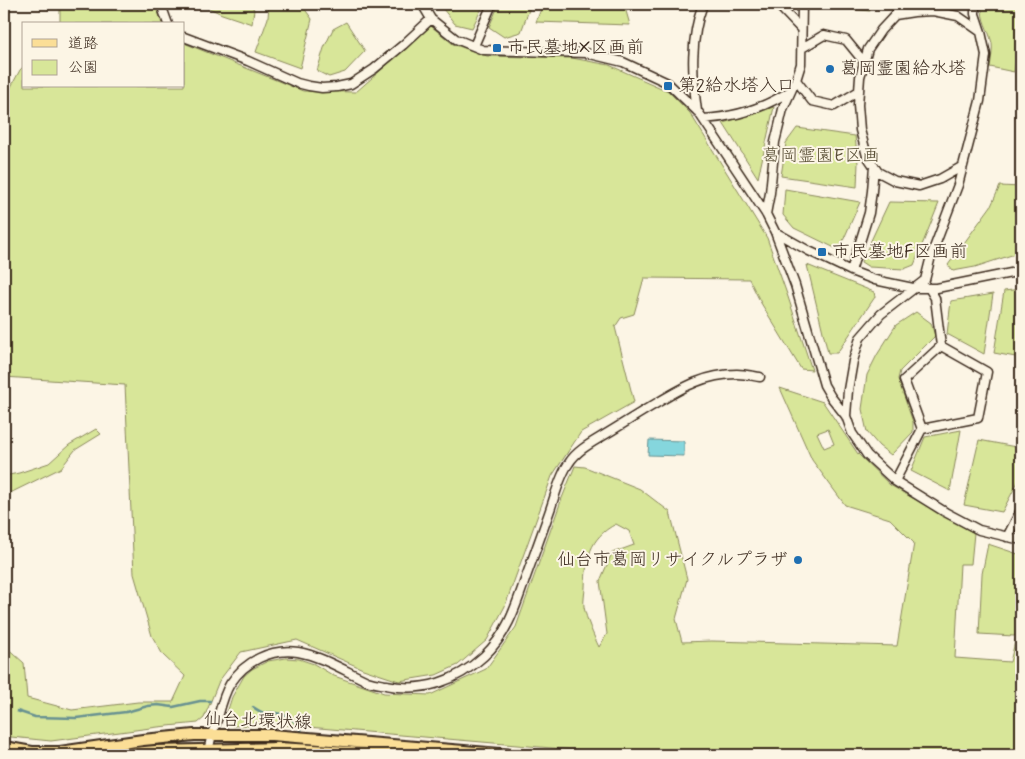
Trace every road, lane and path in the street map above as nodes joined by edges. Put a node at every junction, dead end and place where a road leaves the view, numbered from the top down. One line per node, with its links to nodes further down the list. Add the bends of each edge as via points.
1 (164, 4): 12 (street)
2 (422, 4): 11 (street)
3 (492, 4): 16 (street)
4 (703, 4): 22 (street, via 694,38)
5 (775, 4): 13 (street)
6 (802, 4): 13 (street)
7 (902, 4): 10 (street)
8 (975, 4): 14 (street)
9 (931, 7): 10 (street); 14 (street, via 958,16)
10 (895, 15): 18 (street, via 880,30)
11 (432, 18): 15 (street, via 374,69 350,84 337,87 297,83); 16 (street, via 456,39)
12 (167, 22)
13 (801, 29): 17 (street)
14 (981, 32): 25 (street, via 986,55 980,101)
15 (185, 37)
16 (474, 46): 22 (street, via 484,50 586,53 623,62 668,83)
17 (802, 48): 18 (street, via 824,35 838,38 846,40); 19 (street)
18 (864, 62): 21 (street)
19 (796, 80): 20 (street); 21 (street, via 812,101 834,106)
20 (790, 91): 23 (street, via 749,112); 26 (street, via 775,142)
21 (859, 91): 24 (street, via 860,130 867,156)
22 (697, 112): 23 (street)
23 (703, 119): 26 (street)
24 (874, 166): 25 (street, via 878,172 895,181 919,186); 28 (street, via 869,213)
25 (963, 166): 30 (street, via 925,280)
26 (766, 214): 27 (street)
27 (776, 232): 28 (street); 34 (street, via 824,385)
28 (851, 271): 30 (street, via 874,280)
29 (1021, 271): 31 (street)
30 (913, 288): 31 (street); 34 (street, via 881,314 860,338 853,361)
31 (930, 288): 32 (street, via 935,298)
32 (941, 346): 35 (street, via 904,380); 35 (street, via 987,372 979,415 978,418)
33 (760, 377): 40 (street, via 738,374 702,379 584,447 569,462 557,489 504,633 494,647 461,674 422,687 390,686 370,682 311,656 280,652 258,658 240,672 222,702)
34 (846, 416): 36 (street, via 852,433 867,455)
35 (922, 429): 36 (street)
36 (895, 481): 38 (street, via 979,530)
37 (1021, 510): 38 (street)
38 (1007, 537): 39 (street)
39 (1021, 540)
40 (212, 735): 41 (main road, 仙台北環状線, via 143,740 60,752); 42 (street); 45 (main road, 仙台北環状線, via 272,735)
41 (4, 747)
42 (208, 752): 43 (main road, 仙台北環状線); 44 (main road, 仙台北環状線, via 278,748)
43 (113, 755)
44 (401, 755)
45 (512, 755)

